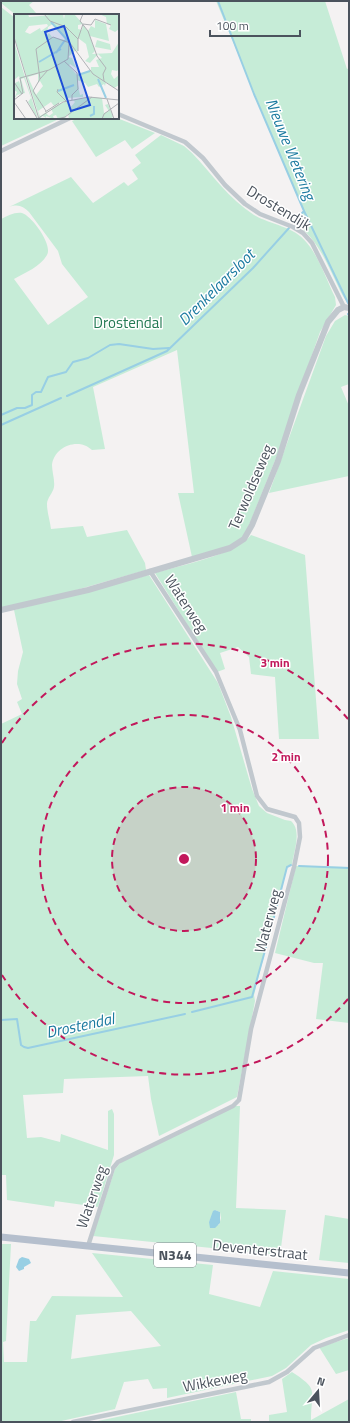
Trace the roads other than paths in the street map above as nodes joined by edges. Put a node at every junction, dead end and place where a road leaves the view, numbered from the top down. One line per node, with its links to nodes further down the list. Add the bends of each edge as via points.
1 (119, 114): 4 (street, Drostendijk, via 184,142 203,158 245,204 260,214 303,233 312,243)
2 (68, 119): 3 (street)
3 (1, 151)
4 (346, 308): 5 (street, Terwoldseweg, via 333,315 324,330 299,395 278,461 244,539 230,548)
5 (150, 571): 6 (street, Terwoldseweg, via 88,590); 8 (street, Waterweg, via 219,678 240,730 257,796 267,809 295,818 299,823 300,837 251,1029 239,1100 233,1106 118,1162 113,1168)
6 (1, 610)
7 (1, 1237): 8 (main road, Deventerstraat / N344)
8 (88, 1246): 9 (main road, Deventerstraat / N344)
9 (349, 1273)
10 (349, 1335): 11 (street, Wikkeweg, via 314,1348 287,1372 269,1382)
11 (73, 1422)

